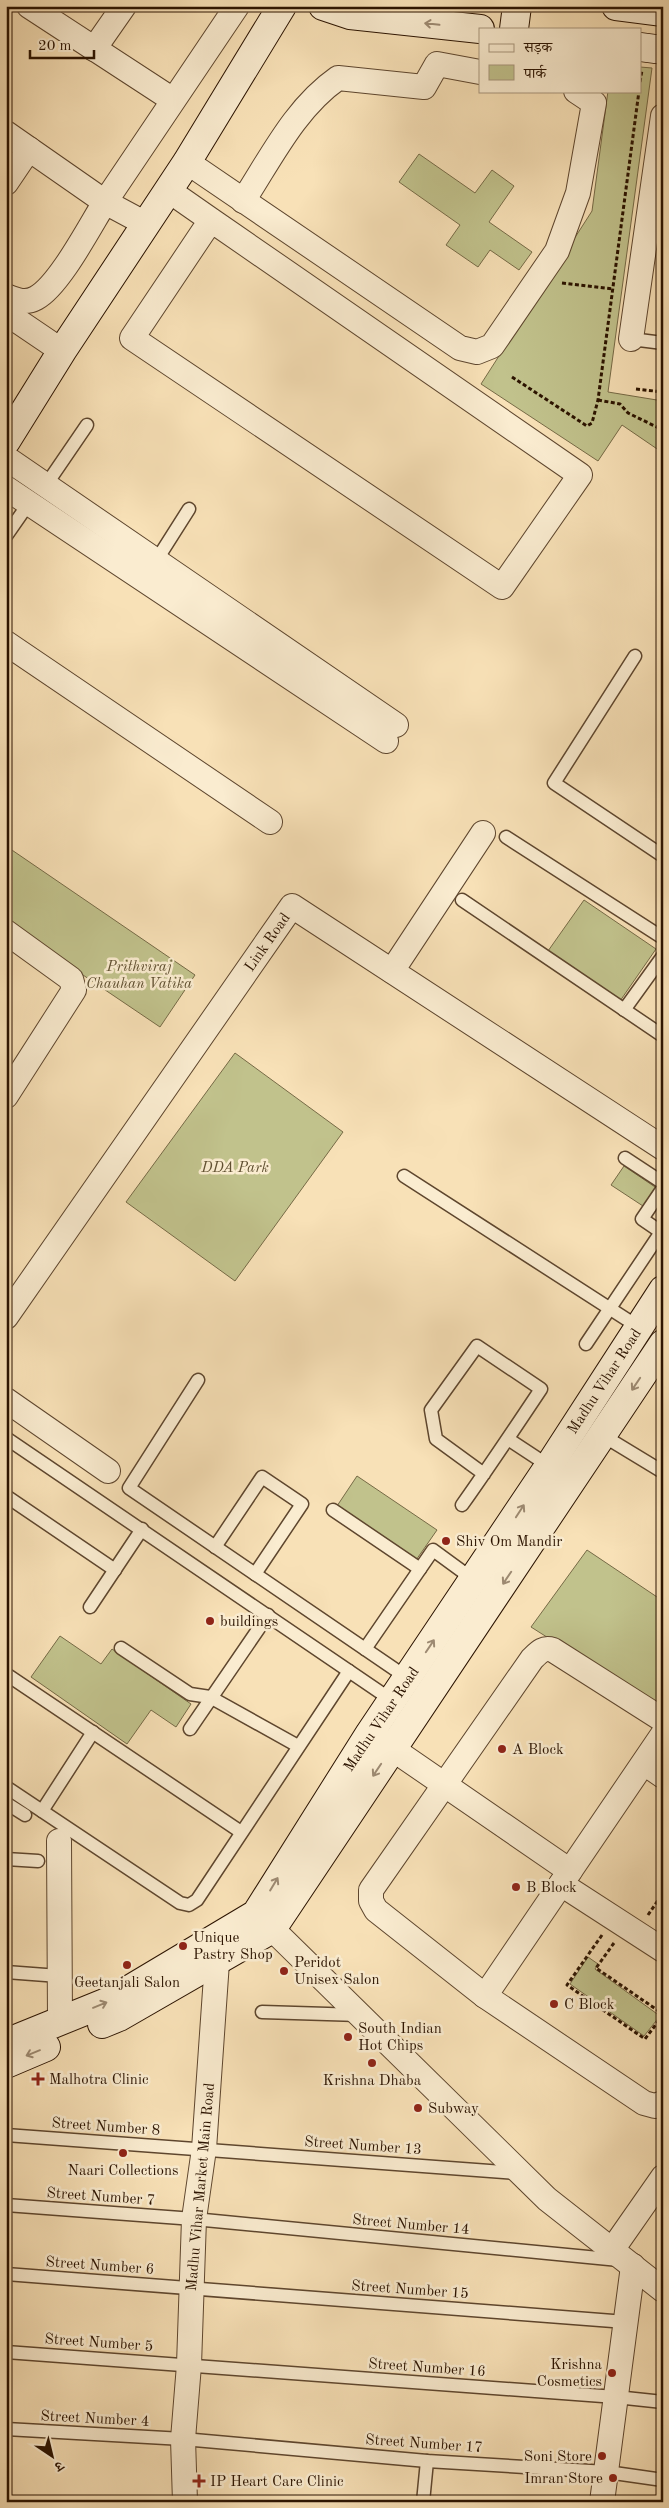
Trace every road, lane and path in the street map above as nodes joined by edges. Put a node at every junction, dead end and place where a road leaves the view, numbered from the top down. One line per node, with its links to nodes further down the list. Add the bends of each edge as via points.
1 (29, 6): 12 (street)
2 (124, 6): 12 (street)
3 (237, 6): 17 (street)
4 (282, 6): 21 (street)
5 (323, 6): 10 (street, one-way to 5, via 350,14)
6 (517, 6): 9 (street)
7 (616, 6): 8 (street)
8 (663, 12)
9 (514, 28)
10 (479, 29)
11 (642, 47): 13 (street)
12 (94, 49): 17 (street)
13 (663, 50)
14 (479, 72): 25 (street, via 437,64 424,86 338,78 304,107)
15 (578, 92): 25 (street, via 594,103 578,193 557,251 492,346 477,352 460,348)
16 (639, 92): 30 (path)
17 (174, 100): 26 (street)
18 (663, 116): 22 (street)
19 (6, 133): 20 (street)
20 (29, 148): 23 (street); 26 (street)
21 (187, 162): 24 (street); 25 (street)
22 (659, 169): 33 (street)
23 (6, 183)
24 (168, 190): 27 (street); 28 (street)
25 (242, 201)
26 (105, 202): 28 (street); 31 (street, via 50,289 34,299 20,302)
27 (211, 220): 27 (street, via 132,338 502,587 580,475)
28 (146, 224): 35 (street)
29 (562, 283): 30 (path)
30 (613, 290): 39 (path)
31 (6, 296)
32 (6, 313): 35 (street)
33 (632, 339): 34 (lane)
34 (663, 343)
35 (62, 351): 42 (street)
36 (512, 377): 39 (path, via 587,426 592,423)
37 (636, 389): 38 (path)
38 (663, 392)
39 (598, 400): 41 (path, via 620,404 628,413)
40 (87, 425): 44 (lane)
41 (663, 430)
42 (6, 442)
43 (6, 458): 44 (street)
44 (46, 485): 49 (street)
45 (6, 488): 46 (street)
46 (29, 503): 48 (lane); 49 (street, via 391,733)
47 (189, 509): 49 (lane)
48 (6, 536)
49 (156, 561)
50 (6, 643): 52 (street)
51 (635, 656): 55 (lane, via 554,784)
52 (270, 822)
53 (483, 833): 60 (street)
54 (506, 837): 58 (lane)
55 (663, 856)
56 (462, 900): 61 (lane)
57 (6, 932): 63 (street, via 71,979 74,990)
58 (663, 938)
59 (663, 956): 61 (lane)
60 (392, 971): 64 (street, Link Road); 71 (street, Link Road, via 292,906)
61 (624, 1010): 62 (lane)
62 (663, 1036)
63 (6, 1096)
64 (663, 1148)
65 (624, 1158): 67 (lane)
66 (404, 1176): 70 (lane)
67 (663, 1183)
68 (663, 1188): 70 (lane, via 642,1219 661,1232)
69 (663, 1290): 72 (street, Madhu Vihar Road)
70 (608, 1308): 72 (lane); 73 (lane)
71 (6, 1318)
72 (640, 1328): 77 (street, Madhu Vihar Road)
73 (586, 1344)
74 (663, 1344): 78 (street, Madhu Vihar Road, one-way to 78)
75 (198, 1380): 89 (lane, via 129,1488)
76 (6, 1400): 83 (street)
77 (577, 1423): 78 (street); 81 (street, Madhu Vihar Road)
78 (602, 1435): 82 (lane); 100 (street, Madhu Vihar Road, one-way to 100)
79 (6, 1438): 88 (lane)
80 (508, 1438): 81 (lane); 84 (lane); 84 (lane, via 541,1389 477,1346 430,1410 436,1439)
81 (549, 1466): 93 (street, Madhu Vihar Road, one-way to 81)
82 (661, 1468)
83 (108, 1471)
84 (484, 1474): 86 (lane)
85 (6, 1496): 91 (lane)
86 (462, 1505)
87 (334, 1510): 90 (lane)
88 (142, 1529): 91 (lane); 95 (lane)
89 (215, 1547): 92 (lane); 92 (lane, via 262,1477 302,1504)
90 (420, 1569): 93 (lane, via 433,1550); 97 (lane)
91 (115, 1570): 94 (lane)
92 (255, 1574): 97 (lane)
93 (474, 1580): 100 (street, Madhu Vihar Road, one-way to 93)
94 (90, 1607)
95 (268, 1615): 98 (lane); 101 (lane)
96 (121, 1648): 101 (lane, via 190,1694)
97 (365, 1649): 100 (lane)
98 (349, 1671): 102 (lane); 108 (lane)
99 (6, 1674): 105 (lane)
100 (419, 1686): 102 (street, Madhu Vihar Road); 107 (street, Madhu Vihar Road)
101 (210, 1697): 104 (lane); 108 (lane)
102 (393, 1701): 107 (street, Madhu Vihar Road)
103 (663, 1720): 111 (street, via 547,1648 532,1659)
104 (190, 1729)
105 (93, 1732): 114 (lane); 116 (lane)
106 (663, 1734): 109 (street)
107 (381, 1741): 111 (street); 121 (street, Madhu Vihar Road)
108 (298, 1746): 116 (lane)
109 (644, 1763): 110 (street); 120 (street)
110 (663, 1776)
111 (444, 1784): 120 (street); 127 (street, via 371,1890 371,1901 376,1910)
112 (6, 1786): 114 (lane)
113 (6, 1803): 115 (lane)
114 (42, 1811): 116 (lane, via 180,1903 188,1905 197,1900)
115 (25, 1815)
116 (241, 1832)
117 (59, 1841): 126 (street)
118 (6, 1859): 119 (lane)
119 (38, 1861)
120 (565, 1877): 122 (street); 127 (street)
121 (264, 1921): 124 (street, Madhu Vihar Road); 129 (street); 131 (street, Madhu Vihar Road, one-way to 121, via 112,2000)
122 (620, 1922): 123 (street); 130 (path, via 596,1968); 130 (path, via 567,1985 645,2039)
123 (663, 1950)
124 (217, 1962): 133 (street, Madhu Vihar Road, one-way to 133, via 119,2017); 136 (street, Madhu Vihar Market Main Road)
125 (6, 1972): 126 (lane)
126 (60, 1976): 131 (street)
127 (485, 1996): 134 (street, via 644,2103)
128 (262, 2012): 129 (lane)
129 (360, 2015): 137 (street)
130 (663, 2015)
131 (60, 2021): 132 (street, Madhu Vihar Road)
132 (6, 2043)
133 (6, 2064)
134 (663, 2104)
135 (6, 2135): 136 (lane, Street Number 8)
136 (204, 2149): 137 (lane, Street Number 13); 140 (street, Madhu Vihar Market Main Road)
137 (520, 2173): 141 (street, via 547,2199)
138 (663, 2177): 141 (street)
139 (6, 2205): 140 (lane, Street Number 7)
140 (194, 2219): 141 (lane, Street Number 14); 143 (street, Madhu Vihar Market Main Road)
141 (624, 2259): 144 (street); 145 (street)
142 (6, 2274): 143 (lane, Street Number 6)
143 (191, 2289): 145 (lane, Street Number 15); 147 (street, Madhu Vihar Market Main Road)
144 (663, 2290)
145 (626, 2322): 148 (street)
146 (6, 2352): 147 (lane, Street Number 5)
147 (189, 2365): 148 (lane, Street Number 16); 151 (street, Madhu Vihar Market Main Road)
148 (616, 2397): 149 (lane, Street Number 16); 153 (street)
149 (663, 2402)
150 (6, 2429): 151 (lane, Street Number 4)
151 (183, 2439): 152 (lane, Street Number 17); 155 (street, Madhu Vihar Market Main Road)
152 (427, 2461): 153 (lane, Street Number 17); 156 (lane)
153 (607, 2472): 154 (lane, Street Number 17); 157 (street)
154 (663, 2480)
155 (185, 2502)
156 (422, 2502)
157 (602, 2502)

